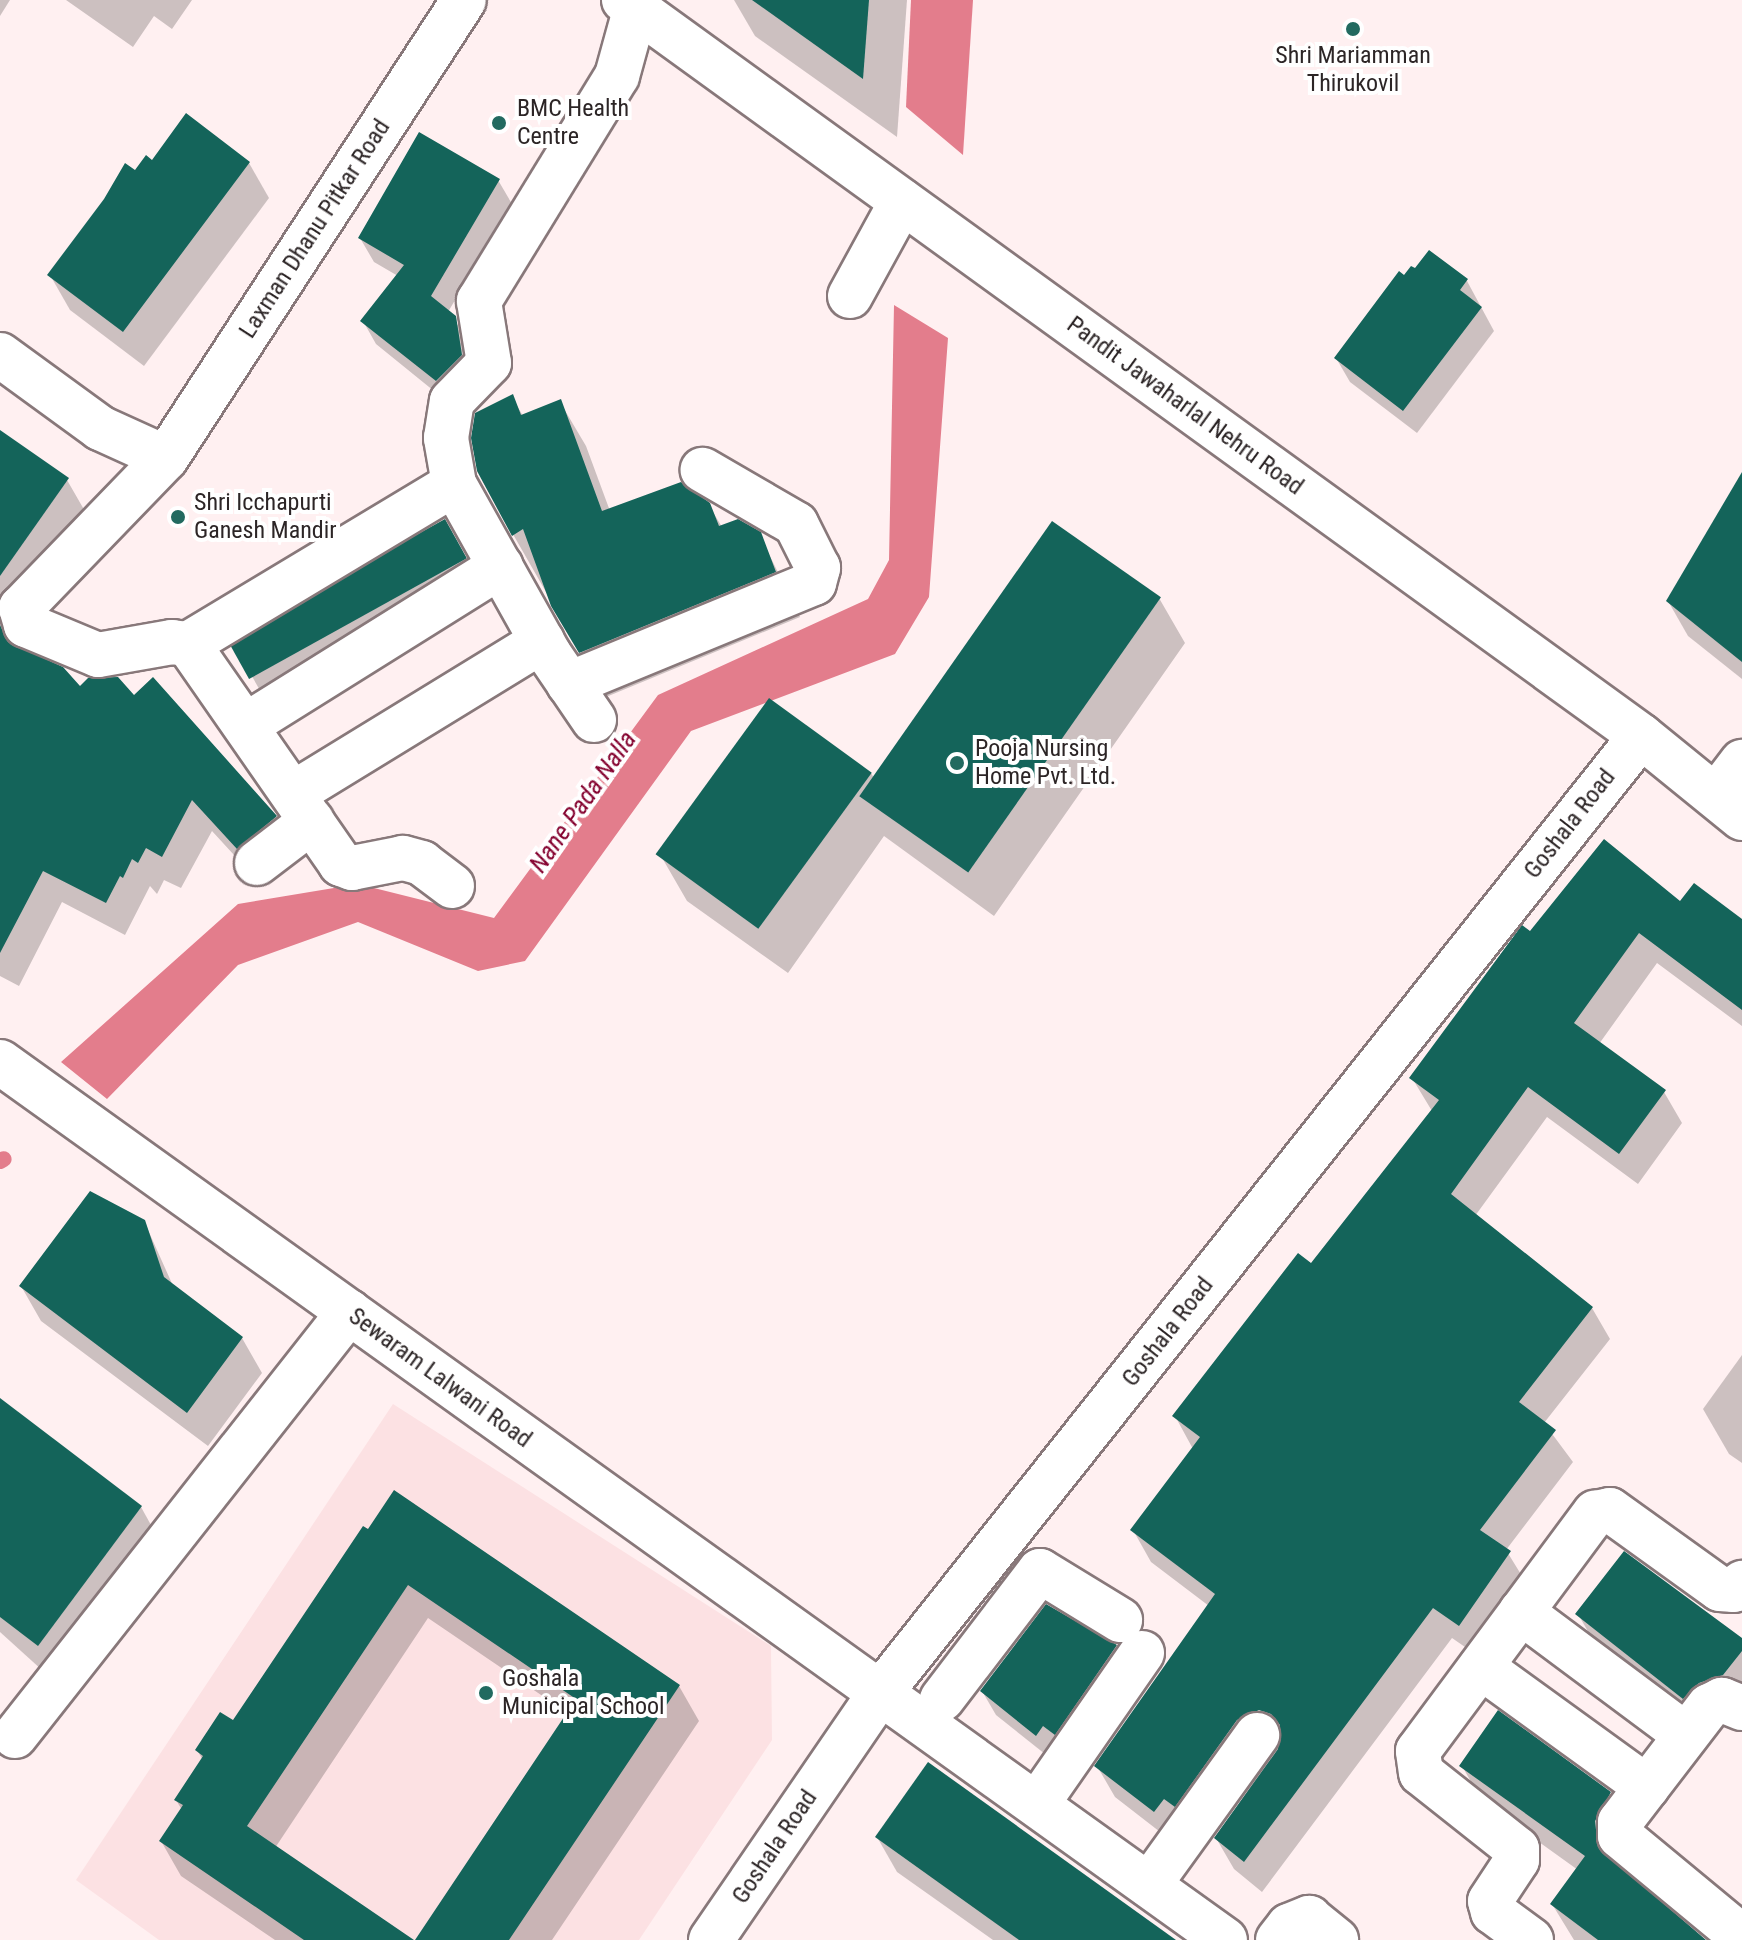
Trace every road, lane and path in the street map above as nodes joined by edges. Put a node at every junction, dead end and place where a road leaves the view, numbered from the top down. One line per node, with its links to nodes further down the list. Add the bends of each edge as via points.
1 (464, 0): 6 (street, Laxman Dhanu Pitkar Road)
2 (632, 2): 3 (street, Pandit Jawaharlal Nehru Road); 8 (street, via 617,76 479,301 489,363 452,401 446,438)
3 (902, 201): 4 (street); 15 (street, Pandit Jawaharlal Nehru Road)
4 (850, 296)
5 (0, 355): 6 (street, via 100,428)
6 (166, 458): 11 (street, Laxman Dhanu Pitkar Road, via 21,608 22,618 26,625 98,655)
7 (703, 470): 12 (street, via 796,524 818,568 814,583)
8 (454, 484): 9 (street); 11 (street)
9 (501, 566): 10 (street); 14 (street)
10 (542, 641): 12 (street); 17 (street)
11 (188, 644): 14 (street)
12 (569, 684): 13 (street)
13 (594, 720)
14 (248, 724): 17 (street)
15 (1641, 736): 18 (street, Pandit Jawaharlal Nehru Road); 26 (street, Goshala Road)
16 (1742, 762): 18 (street)
17 (303, 807): 19 (street); 20 (street, via 341,864 352,868 403,858 422,863)
18 (1729, 807)
19 (257, 863)
20 (452, 886)
21 (0, 1062): 22 (street, Sewaram Lalwani Road)
22 (349, 1312): 26 (street, Sewaram Lalwani Road); 31 (street)
23 (1742, 1583): 24 (street, via 1734,1590 1720,1589 1603,1510)
24 (1521, 1612): 25 (street); 30 (street)
25 (1481, 1667): 33 (street); 40 (street, via 1418,1751 1416,1762 1421,1773 1517,1849 1517,1860 1490,1901 1493,1912)
26 (890, 1680): 27 (street); 32 (street); 36 (street, Goshala Road)
27 (942, 1699): 32 (street); 32 (street, via 1040,1571 1131,1637)
28 (1742, 1708): 30 (street, via 1722,1700 1709,1706)
29 (1257, 1735): 34 (street)
30 (1686, 1735): 33 (street)
31 (15, 1736)
32 (1036, 1786): 34 (street)
33 (1647, 1787): 35 (street, via 1620,1822 1620,1836)
34 (1149, 1885): 37 (street)
35 (1742, 1937)
36 (711, 1940)
37 (1225, 1940)
38 (1278, 1940): 39 (street, via 1289,1926 1309,1918)
39 (1336, 1940)
40 (1531, 1940)

